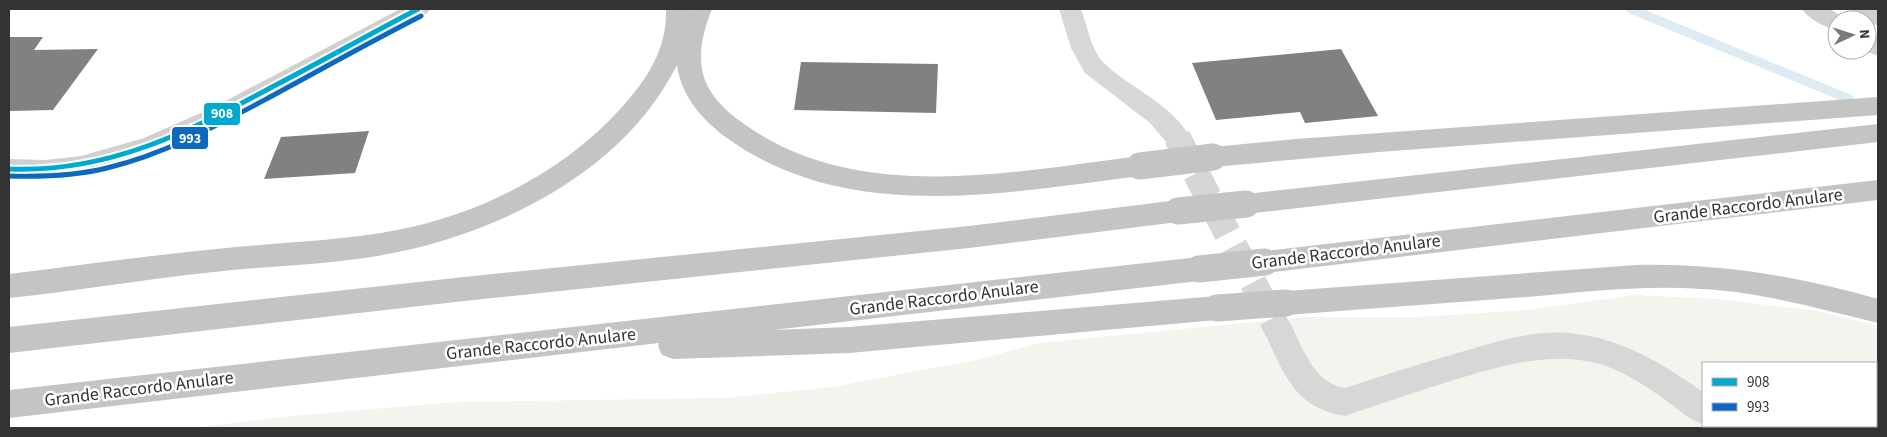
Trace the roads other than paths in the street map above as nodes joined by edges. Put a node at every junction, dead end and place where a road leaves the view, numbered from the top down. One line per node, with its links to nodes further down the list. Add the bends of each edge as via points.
1 (418, 9): 12 (main road, via 235,107 164,140 71,166)
2 (677, 9): 14 (highway, via 678,26 662,72 629,116 598,147 564,173 483,214 399,241)
3 (701, 9): 9 (highway, bridge, via 692,28 688,67 695,88 719,119 768,152 803,166 856,180 888,184 933,186 1010,181 1213,157 1403,140)
4 (1070, 9): 11 (street, via 1083,48 1094,67 1159,117)
5 (1813, 9): 7 (main road)
6 (1861, 9): 8 (main road)
7 (1827, 17)
8 (1878, 18)
9 (1878, 106)
10 (1878, 133): 17 (highway, bridge, via 969,237)
11 (1177, 137)
12 (9, 170)
13 (1877, 190): 18 (highway, Grande Raccordo Anulare, bridge)
14 (9, 286)
15 (1878, 311): 16 (highway, via 1775,286 1678,276 1620,278)
16 (1282, 317): 18 (highway, bridge, via 1217,308 849,340); 20 (street, via 1310,386 1324,397 1338,402 1523,347 1555,345 1614,356 1652,375)
17 (9, 340)
18 (467, 353): 19 (highway, Grande Raccordo Anulare)
19 (9, 404)
20 (1702, 409)

